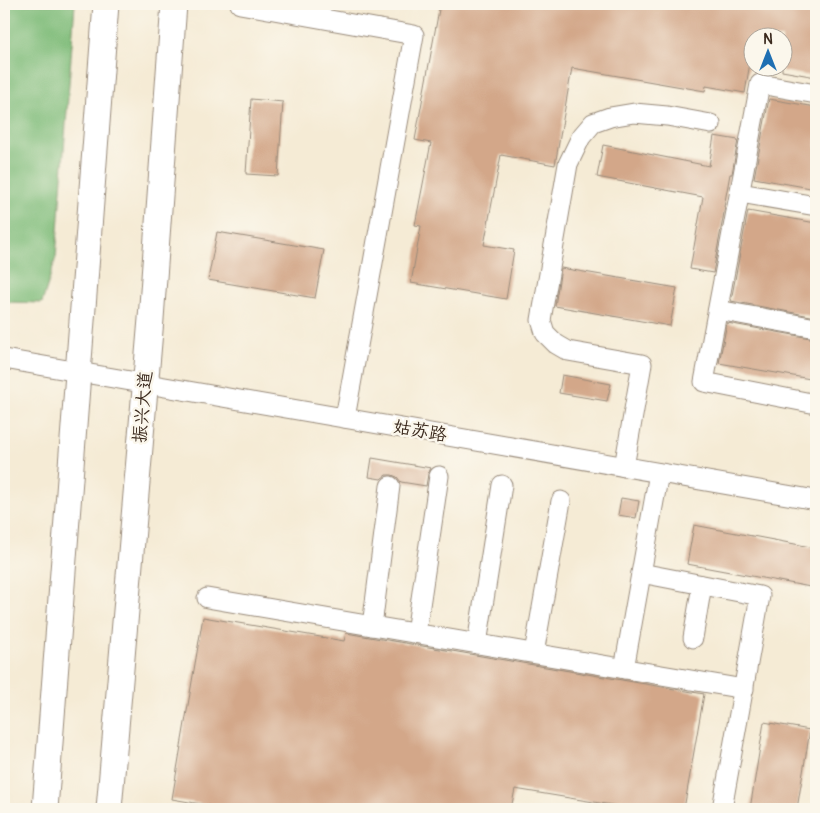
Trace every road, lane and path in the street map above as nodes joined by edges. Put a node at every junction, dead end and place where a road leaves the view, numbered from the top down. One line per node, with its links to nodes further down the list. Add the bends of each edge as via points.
1 (106, 4): 11 (main road)
2 (174, 4): 12 (main road, 振兴大道)
3 (240, 4): 14 (street, via 414,35)
4 (816, 94): 6 (street, via 760,84)
5 (711, 124): 15 (street, via 634,113 610,117 593,123 581,137 568,164 541,320 545,333 568,351 642,364)
6 (740, 193): 7 (street); 8 (street)
7 (816, 206)
8 (718, 310): 9 (street); 13 (street, via 704,382)
9 (816, 328)
10 (4, 359): 11 (street, 姑苏路)
11 (77, 372): 12 (street, 姑苏路); 32 (main road)
12 (145, 383): 14 (street, 姑苏路); 33 (main road, 振兴大道)
13 (816, 404)
14 (344, 418): 15 (street, 姑苏路)
15 (624, 467): 16 (street, 姑苏路)
16 (659, 473): 20 (street, 姑苏路); 22 (street)
17 (439, 476): 26 (street)
18 (502, 485): 28 (street)
19 (390, 486): 25 (street)
20 (816, 500)
21 (561, 501): 29 (street)
22 (641, 573): 23 (street); 30 (street)
23 (702, 585): 27 (street); 31 (street, via 760,596)
24 (207, 598): 25 (street)
25 (372, 626): 26 (street)
26 (416, 634): 28 (street)
27 (693, 638)
28 (476, 644): 29 (street)
29 (534, 653): 30 (street)
30 (624, 668): 31 (street)
31 (744, 689): 34 (street)
32 (45, 809)
33 (109, 809)
34 (722, 809)

